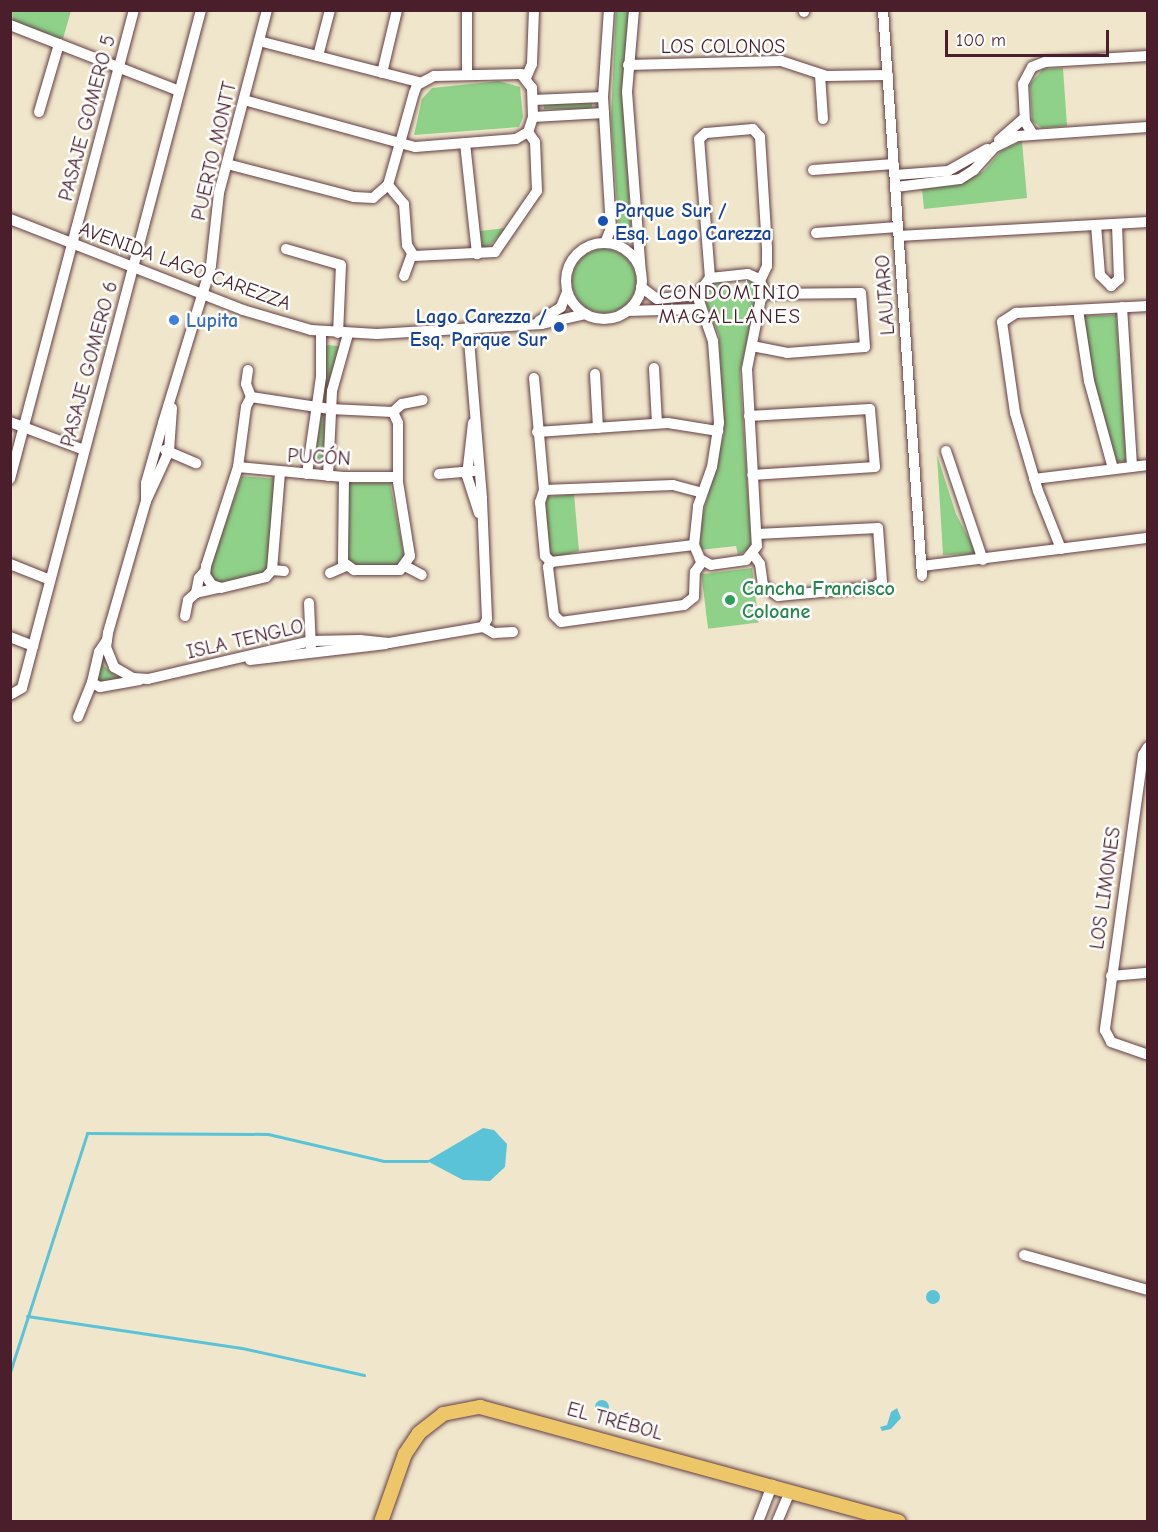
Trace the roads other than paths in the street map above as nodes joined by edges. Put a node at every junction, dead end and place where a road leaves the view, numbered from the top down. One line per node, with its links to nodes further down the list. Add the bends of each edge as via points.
1 (134, 10): 17 (street, PASAJE GOMERO 5)
2 (201, 10): 24 (street, PASAJE GOMERO 6)
3 (267, 10): 12 (street, PUERTO MONTT)
4 (330, 10): 14 (street)
5 (398, 10): 18 (street)
6 (467, 10): 19 (street)
7 (534, 10): 22 (street, via 532,64)
8 (609, 10): 25 (street)
9 (634, 10): 16 (street)
10 (883, 10): 21 (street, LAUTARO)
11 (10, 25): 13 (street)
12 (259, 41): 14 (street); 26 (street, PUERTO MONTT)
13 (58, 44): 17 (street); 28 (street)
14 (318, 56): 18 (street)
15 (1148, 56): 31 (street, via 1037,63 1024,78)
16 (628, 64): 20 (street, LOS COLONOS, via 781,61); 55 (street)
17 (119, 68): 24 (street); 50 (street, PASAJE GOMERO 5)
18 (382, 73): 23 (street)
19 (467, 74): 22 (street, via 515,72); 23 (street, via 434,76)
20 (820, 75): 21 (street, LOS COLONOS); 32 (street)
21 (888, 75): 39 (street, LAUTARO)
22 (526, 78): 27 (street)
23 (419, 82): 37 (street)
24 (179, 91): 54 (street, PASAJE GOMERO 6)
25 (603, 97): 27 (street); 29 (street)
26 (244, 100): 37 (street); 38 (street, PUERTO MONTT)
27 (532, 100): 30 (street)
28 (39, 112)
29 (604, 113): 30 (street); 49 (street, via 612,220)
30 (532, 117): 34 (street)
31 (1024, 118): 35 (street); 39 (street, via 982,153 955,168)
32 (823, 119)
33 (1148, 127): 35 (street)
34 (528, 132): 36 (street, via 516,140); 53 (street, via 535,142 536,196 498,249)
35 (1032, 133): 42 (street, via 1002,143 960,179)
36 (465, 143): 37 (street, via 415,147); 53 (street)
37 (400, 144): 41 (street)
38 (227, 164): 41 (street, via 359,198 373,198); 62 (street, PUERTO MONTT, via 216,205 211,266)
39 (894, 169): 40 (street); 42 (street, LAUTARO)
40 (813, 170)
41 (388, 184): 52 (street, via 404,204 407,245)
42 (896, 187): 47 (street, LAUTARO)
43 (10, 219): 50 (street, AVENIDA LAGO CAREZZA)
44 (1148, 222): 45 (street)
45 (1117, 224): 46 (street); 59 (street, via 1119,279)
46 (1096, 225): 47 (street); 59 (street, via 1100,275)
47 (899, 231): 48 (street); 123 (street, LAUTARO, via 922,571)
48 (816, 233)
49 (605, 243): 55 (street, via 627,251); 61 (street, via 586,248 572,260 566,273)
50 (72, 244): 54 (street, AVENIDA LAGO CAREZZA); 90 (street, PASAJE GOMERO 5)
51 (286, 249): 74 (street, via 341,265)
52 (412, 254): 53 (street); 56 (street)
53 (477, 254)
54 (133, 268): 62 (street, AVENIDA LAGO CAREZZA); 95 (street, PASAJE GOMERO 6)
55 (640, 272): 60 (street)
56 (405, 276)
57 (710, 278): 58 (street, via 745,273); 58 (street, via 699,139 706,133 756,130 768,258); 64 (street)
58 (760, 281): 63 (street)
59 (1112, 286): 66 (street)
60 (641, 287): 64 (street, via 657,299); 69 (street)
61 (567, 292): 70 (street); 71 (street, AVENIDA LAGO CAREZZA, via 561,307)
62 (202, 294): 73 (street, AVENIDA LAGO CAREZZA, via 276,321); 82 (street, PUERTO MONTT)
63 (763, 294): 75 (street); 75 (street, via 861,292 865,347 787,353)
64 (697, 295): 67 (street)
65 (1148, 306): 66 (street)
66 (1117, 307): 68 (street); 100 (street)
67 (699, 309): 69 (street); 92 (street, via 713,341)
68 (1078, 310): 102 (street, via 1089,381); 113 (street, via 1014,313 1002,322 1012,397)
69 (627, 311): 70 (street, via 604,319)
70 (585, 314): 71 (street, AVENIDA LAGO CAREZZA)
71 (531, 324): 72 (street, AVENIDA LAGO CAREZZA)
72 (468, 328): 74 (street, AVENIDA LAGO CAREZZA); 87 (street)
73 (321, 331): 74 (street, AVENIDA LAGO CAREZZA); 83 (street)
74 (343, 333): 84 (street)
75 (752, 346): 86 (street, via 747,369)
76 (654, 368): 89 (street)
77 (248, 370): 80 (street, via 246,384)
78 (594, 375): 91 (street)
79 (534, 378): 93 (street)
80 (251, 397): 83 (street); 101 (street, via 246,407)
81 (423, 400): 85 (street, via 402,404)
82 (171, 404): 94 (street, PUERTO MONTT); 96 (street, PUERTO MONTT)
83 (317, 407): 84 (street); 106 (street)
84 (330, 409): 85 (street); 109 (street)
85 (393, 412): 111 (street, via 398,423)
86 (749, 416): 108 (street); 108 (street, via 870,409 875,467)
87 (474, 420): 103 (street); 104 (street)
88 (10, 422): 90 (street)
89 (657, 423): 91 (street); 92 (street)
90 (24, 427): 95 (street); 112 (street, PASAJE GOMERO 5)
91 (598, 428): 93 (street)
92 (718, 431): 115 (street)
93 (537, 432): 114 (street)
94 (156, 446): 96 (street); 116 (street, PUERTO MONTT, via 146,483)
95 (84, 450): 134 (street, PASAJE GOMERO 6)
96 (169, 451): 98 (street); 116 (street, PUERTO MONTT)
97 (946, 451): 123 (street)
98 (196, 463)
99 (1148, 465): 100 (street)
100 (1132, 466): 102 (street)
101 (238, 467): 105 (street, PUCÓN); 130 (street)
102 (1113, 469): 113 (street)
103 (481, 470): 104 (street); 117 (street)
104 (467, 471): 107 (street); 117 (street)
105 (280, 473): 106 (street, PUCÓN); 129 (street)
106 (307, 474): 109 (street, PUCÓN)
107 (439, 474)
108 (752, 475): 118 (street)
109 (328, 476): 110 (street, PUCÓN)
110 (344, 477): 111 (street, PUCÓN); 127 (street, via 340,552)
111 (398, 477): 128 (street, via 410,550)
112 (10, 479)
113 (1034, 479): 121 (street)
114 (544, 490): 115 (street, via 673,485); 124 (street, via 540,502 544,556)
115 (702, 493): 120 (street)
116 (146, 501): 142 (street, PUERTO MONTT)
117 (480, 516): 139 (street)
118 (757, 534): 122 (street); 122 (street, via 878,528 882,582 874,587 778,596 763,585 760,564)
119 (1148, 538): 121 (street)
120 (694, 545): 124 (street); 125 (street)
121 (1061, 549): 123 (street)
122 (753, 554): 125 (street, via 744,561 711,565)
123 (983, 560)
124 (551, 562): 125 (street, via 548,567 556,619 684,605 694,597 695,572)
125 (702, 562)
126 (10, 564): 134 (street)
127 (346, 566): 128 (street, via 377,571); 132 (street)
128 (405, 566): 133 (street)
129 (272, 570): 131 (street); 135 (street, via 266,577)
130 (205, 571): 135 (street, via 208,581); 136 (street)
131 (284, 571)
132 (330, 573)
133 (422, 575)
134 (50, 580): 145 (street, PASAJE GOMERO 6)
135 (217, 588): 136 (street)
136 (196, 593): 138 (street, via 185,604)
137 (309, 603): 143 (street)
138 (185, 616)
139 (485, 623): 140 (street, ISLA TENGLO, via 494,633); 144 (street, ISLA TENGLO)
140 (513, 632)
141 (10, 637): 145 (street)
142 (107, 640): 148 (street, PUERTO MONTT, via 114,668); 149 (street, via 99,652)
143 (311, 641): 144 (street, ISLA TENGLO); 146 (street); 147 (street, ISLA TENGLO)
144 (389, 643): 146 (street)
145 (33, 646): 150 (street, PASAJE GOMERO 6)
146 (312, 654): 147 (street)
147 (241, 659): 148 (street, ISLA TENGLO)
148 (140, 679): 149 (street, ISLA TENGLO, via 100,687)
149 (92, 683): 151 (street)
150 (15, 693)
151 (78, 717)
152 (1148, 747): 154 (street, LOS LIMONES, via 1143,755)
153 (1148, 973): 154 (street)
154 (1111, 976): 155 (street, LOS LIMONES, via 1106,1037)
155 (1148, 1055)
156 (1024, 1255): 157 (street)
157 (1148, 1290)
158 (772, 1485): 159 (main road, EL TRÉBOL); 160 (main road, EL TRÉBOL, via 496,1408 459,1408 435,1419 412,1441); 161 (street)
159 (790, 1491): 162 (street); 163 (main road, EL TRÉBOL)
160 (381, 1521)
161 (758, 1521)
162 (777, 1521)
163 (899, 1521)

